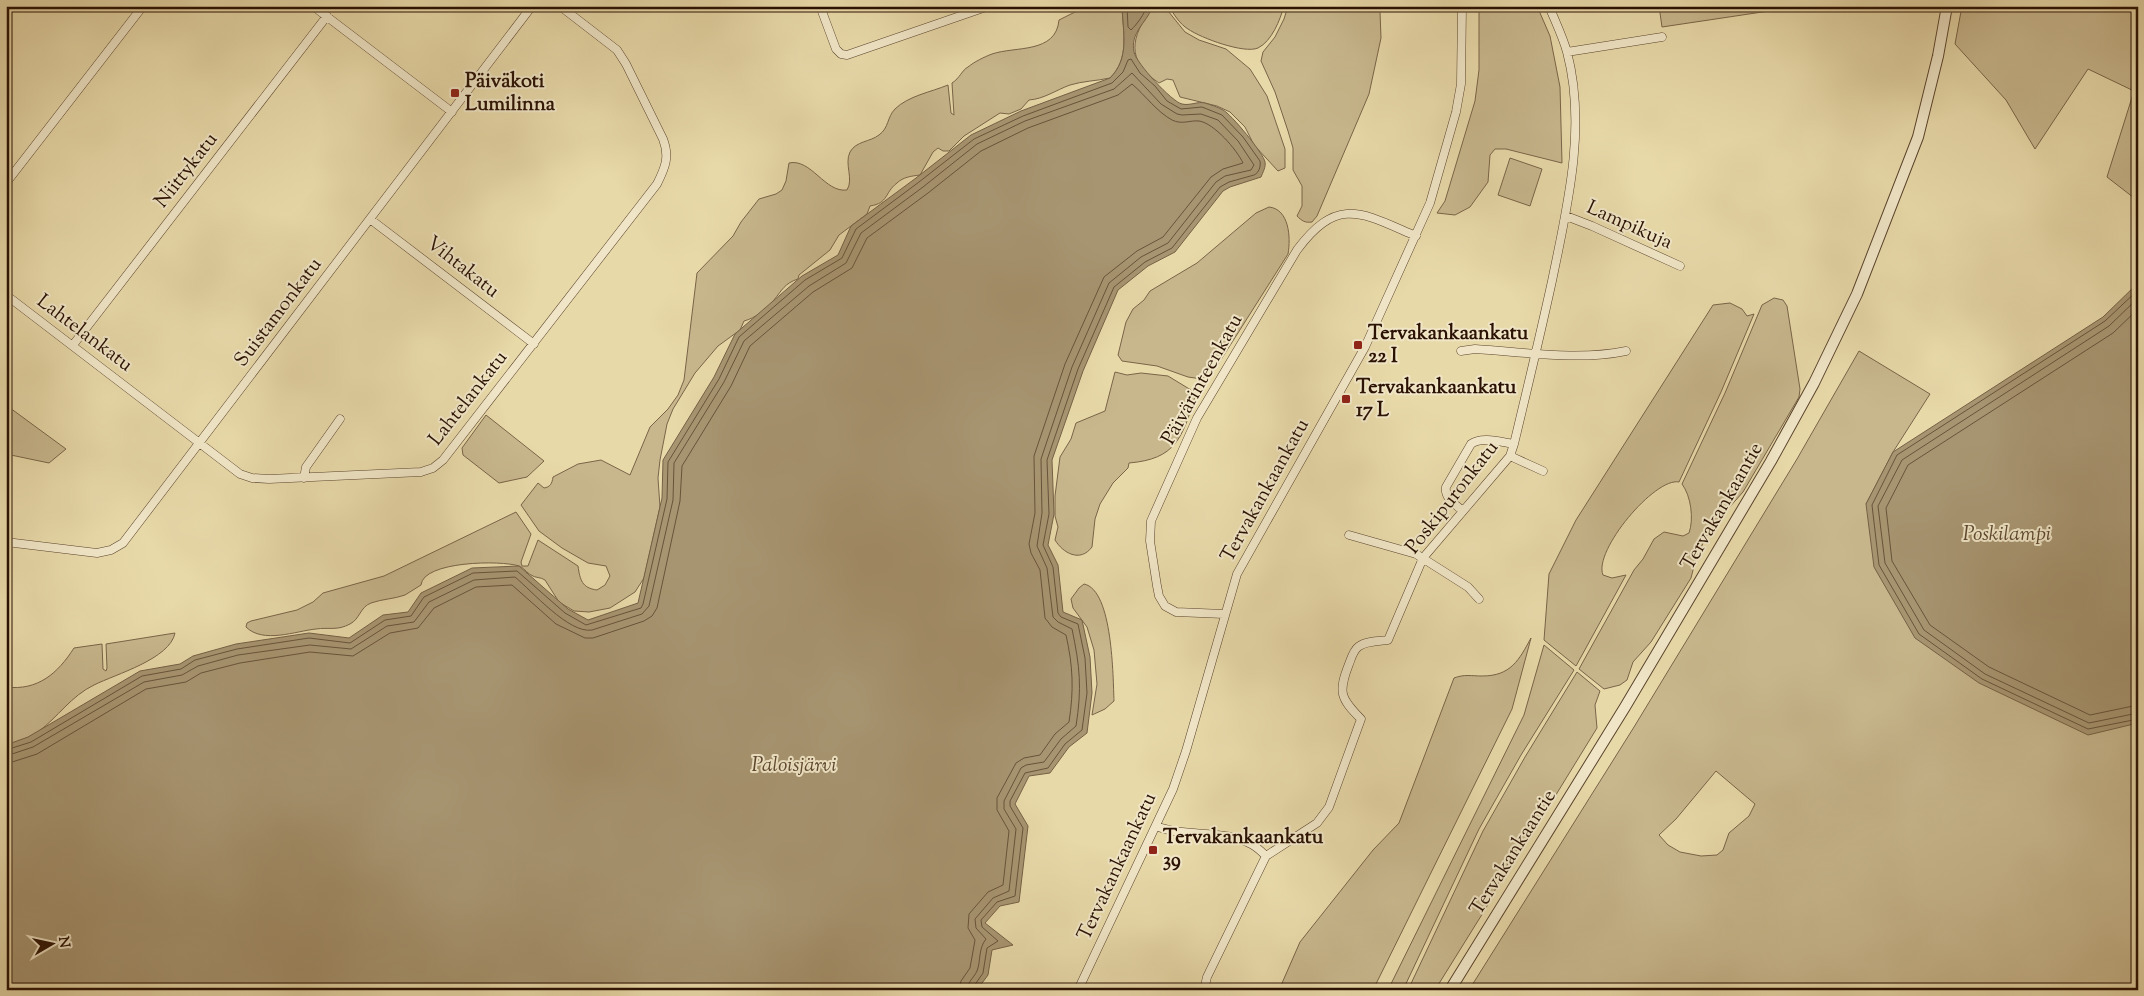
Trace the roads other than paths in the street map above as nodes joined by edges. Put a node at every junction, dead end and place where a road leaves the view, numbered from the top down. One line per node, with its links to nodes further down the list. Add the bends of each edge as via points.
1 (143, 6): 14 (street)
2 (313, 6): 10 (street)
3 (532, 6): 13 (street, Suistamonkatu)
4 (560, 6): 20 (street, Lahtelankatu, via 617,50 663,139 667,162 658,184)
5 (820, 6): 6 (street, via 836,49 847,55)
6 (989, 6)
7 (1462, 6): 17 (street, Tervakankaankatu, via 1461,84 1456,112 1430,203)
8 (1549, 6): 12 (street, Poskipuronkatu)
9 (1947, 6): 41 (street, Tervakankaantie, via 1918,137 1857,294 1814,383 1625,707)
10 (327, 16): 13 (street); 21 (street, Niittykatu)
11 (1662, 37): 12 (street)
12 (1567, 52): 15 (street, Poskipuronkatu, via 1574,159)
13 (452, 112): 16 (street, Suistamonkatu)
14 (6, 183)
15 (1566, 216): 18 (street, Lampikuja); 24 (street, Poskipuronkatu)
16 (370, 218): 20 (street, Vihtakatu); 26 (street, Suistamonkatu)
17 (1416, 236): 36 (street, Tervakankaankatu, via 1365,347 1247,554); 36 (street, Päivärinteenkatu, via 1348,212 1329,219 1309,234 1197,418 1154,513 1150,541 1159,596 1165,606 1176,612)
18 (1680, 266)
19 (6, 295): 21 (street, Lahtelankatu)
20 (534, 344): 30 (street, Lahtelankatu, via 442,460 432,468 421,472)
21 (73, 346): 26 (street, Lahtelankatu)
22 (1461, 351): 24 (street)
23 (1626, 351): 24 (street, via 1611,354)
24 (1536, 353): 27 (street, Poskipuronkatu)
25 (340, 419): 30 (street, via 306,467)
26 (199, 444): 30 (street, Lahtelankatu, via 246,476); 33 (street, Suistamonkatu, via 118,547 87,553)
27 (1514, 444): 28 (street, Poskipuronkatu); 31 (street, via 1481,440 1471,444 1445,493)
28 (1510, 456): 29 (street); 31 (street, Poskipuronkatu)
29 (1543, 471)
30 (304, 478)
31 (1463, 511): 34 (street, Poskipuronkatu)
32 (1349, 535): 34 (street)
33 (6, 542)
34 (1423, 558): 35 (street, via 1468,587); 38 (street, Poskipuronkatu, via 1388,640 1358,647 1342,681 1345,701 1361,719 1330,807 1317,823)
35 (1479, 599)
36 (1224, 614): 37 (street, Tervakankaankatu, via 1186,751)
37 (1156, 826): 38 (street, via 1175,832 1242,840); 39 (street, Tervakankaankatu)
38 (1266, 856): 40 (street, via 1207,977)
39 (1078, 990)
40 (1204, 990)
41 (1450, 990)

